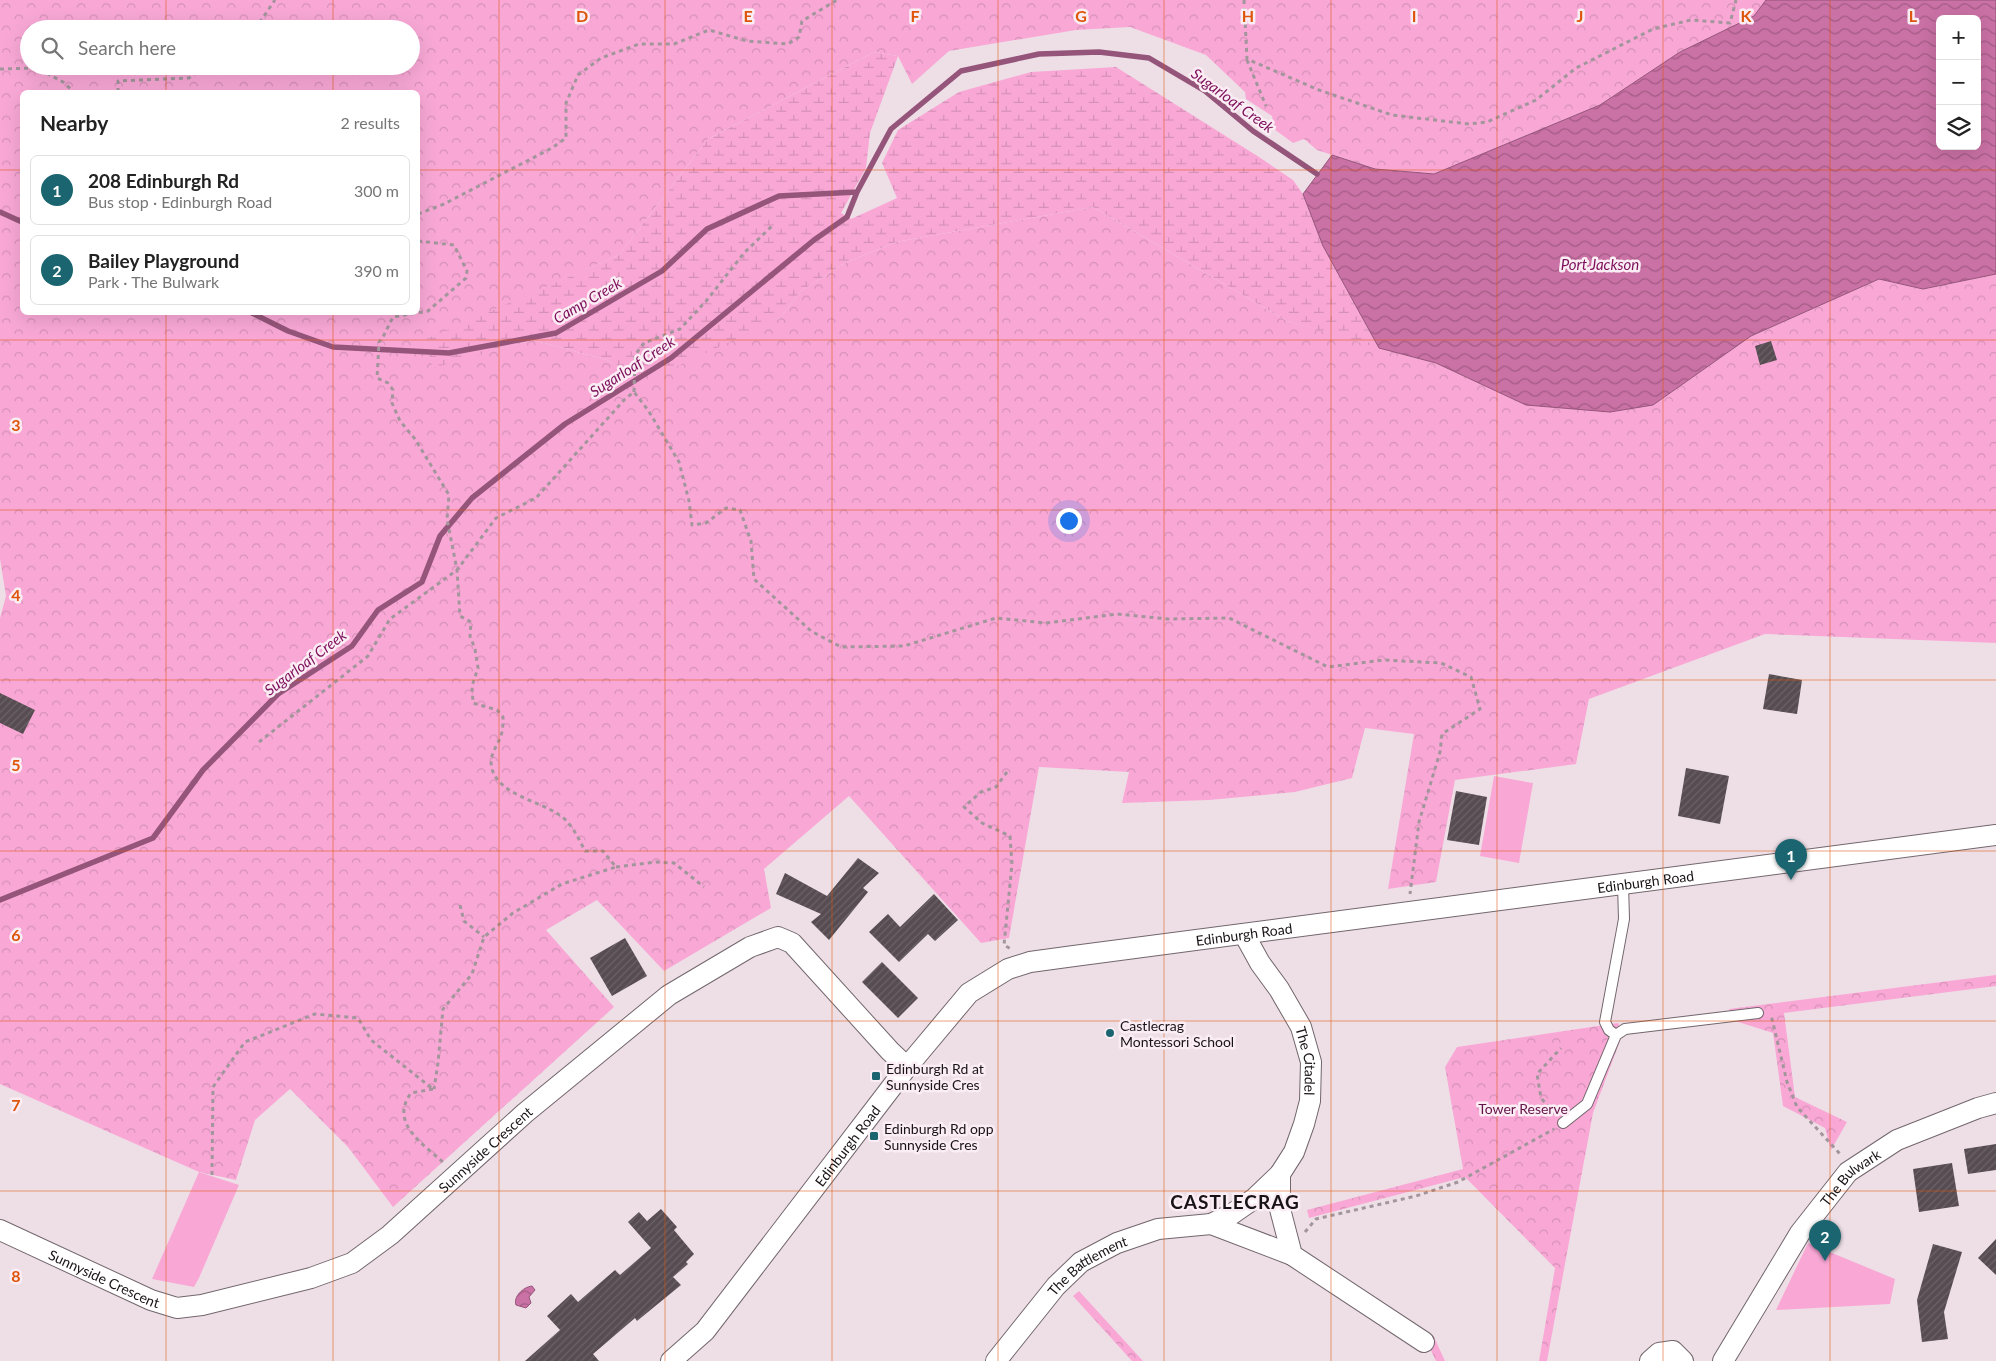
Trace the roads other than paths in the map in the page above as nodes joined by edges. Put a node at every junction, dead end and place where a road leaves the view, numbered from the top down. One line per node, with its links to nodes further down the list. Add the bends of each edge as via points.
1 (1996, 835): 2 (street, Edinburgh Road)
2 (1623, 884): 3 (street, Edinburgh Road); 5 (lane, via 1624,919 1605,1022)
3 (1244, 934): 6 (street, Edinburgh Road, via 1030,962 1008,970 969,993); 9 (street, The Citadel, via 1301,1027 1310,1062 1310,1101 1304,1124 1294,1152)
4 (1758, 1013): 5 (lane, via 1625,1029)
5 (1616, 1035): 8 (lane, via 1587,1104)
6 (907, 1068): 11 (street, Sunnyside Crescent, via 792,943 778,937 750,947 669,995 525,1113 390,1235 352,1263 311,1278 202,1305 177,1308 151,1300); 14 (street, Edinburgh Road, via 705,1331)
7 (1996, 1103): 18 (street, The Bulwark, via 1897,1140 1848,1172 1800,1233)
8 (1563, 1123)
9 (1280, 1174): 10 (street, The Battlement, via 1255,1198); 12 (street, via 1280,1209)
10 (1211, 1224): 12 (street, The Battlement); 15 (street, The Battlement, via 1158,1230 1117,1243 1081,1262 1056,1286)
11 (0, 1230)
12 (1286, 1250): 13 (street)
13 (1424, 1342)
14 (671, 1361)
15 (996, 1361)
16 (1650, 1361): 17 (street, via 1659,1353 1673,1351)
17 (1683, 1361)
18 (1723, 1361)

